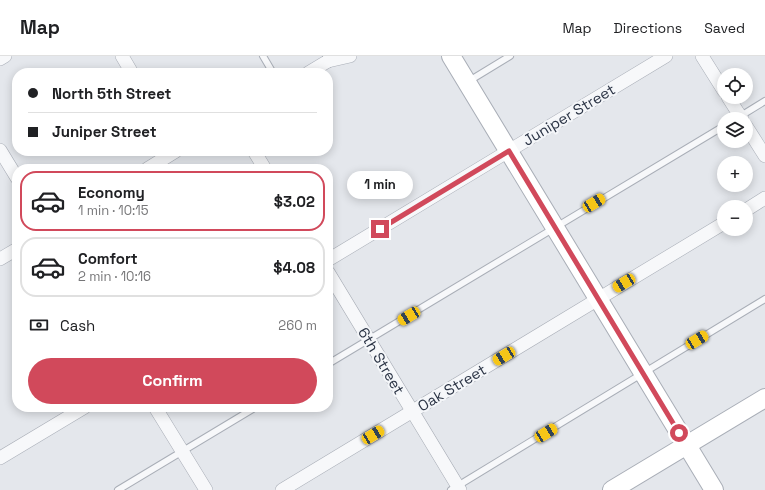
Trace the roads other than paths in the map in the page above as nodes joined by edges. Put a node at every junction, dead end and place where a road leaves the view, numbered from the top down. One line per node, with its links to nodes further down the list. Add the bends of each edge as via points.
1 (5, 56): 10 (street)
2 (122, 56): 11 (street)
3 (263, 56): 12 (lane)
4 (350, 56): 9 (street)
5 (451, 56): 15 (main road)
6 (510, 56): 15 (lane)
7 (666, 56): 21 (street, Juniper Street)
8 (702, 56): 14 (street)
9 (329, 58): 13 (street)
10 (0, 59)
11 (129, 68)
12 (270, 68)
13 (315, 68)
14 (717, 80)
15 (467, 82): 21 (main road)
16 (765, 101): 17 (lane)
17 (751, 112)
18 (717, 130): 28 (lane)
19 (753, 138): 23 (street)
20 (0, 150): 25 (street)
21 (509, 151): 28 (main road); 31 (street, Juniper Street)
22 (168, 156): 24 (street)
23 (765, 156)
24 (155, 164)
25 (12, 170)
26 (765, 198): 27 (street)
27 (753, 206)
28 (555, 227): 34 (main road); 36 (lane)
29 (717, 227): 34 (street, Oak Street)
30 (12, 252): 32 (street)
31 (333, 257)
32 (0, 259)
33 (333, 280): 36 (street, 6th Street)
34 (598, 299): 38 (main road); 43 (street, Oak Street)
35 (765, 299): 38 (lane)
36 (369, 340): 37 (lane); 43 (street, 6th Street)
37 (333, 361)
38 (643, 373): 44 (main road); 47 (lane)
39 (765, 398): 44 (main road)
40 (77, 412): 46 (street)
41 (158, 412): 45 (street)
42 (248, 412): 45 (lane)
43 (412, 412): 47 (street, 6th Street); 50 (street, Oak Street)
44 (686, 445): 51 (main road); 52 (main road)
45 (182, 451): 48 (lane); 49 (street)
46 (0, 458)
47 (456, 489)
48 (118, 490)
49 (206, 490)
50 (282, 490)
51 (612, 490)
52 (714, 490)

